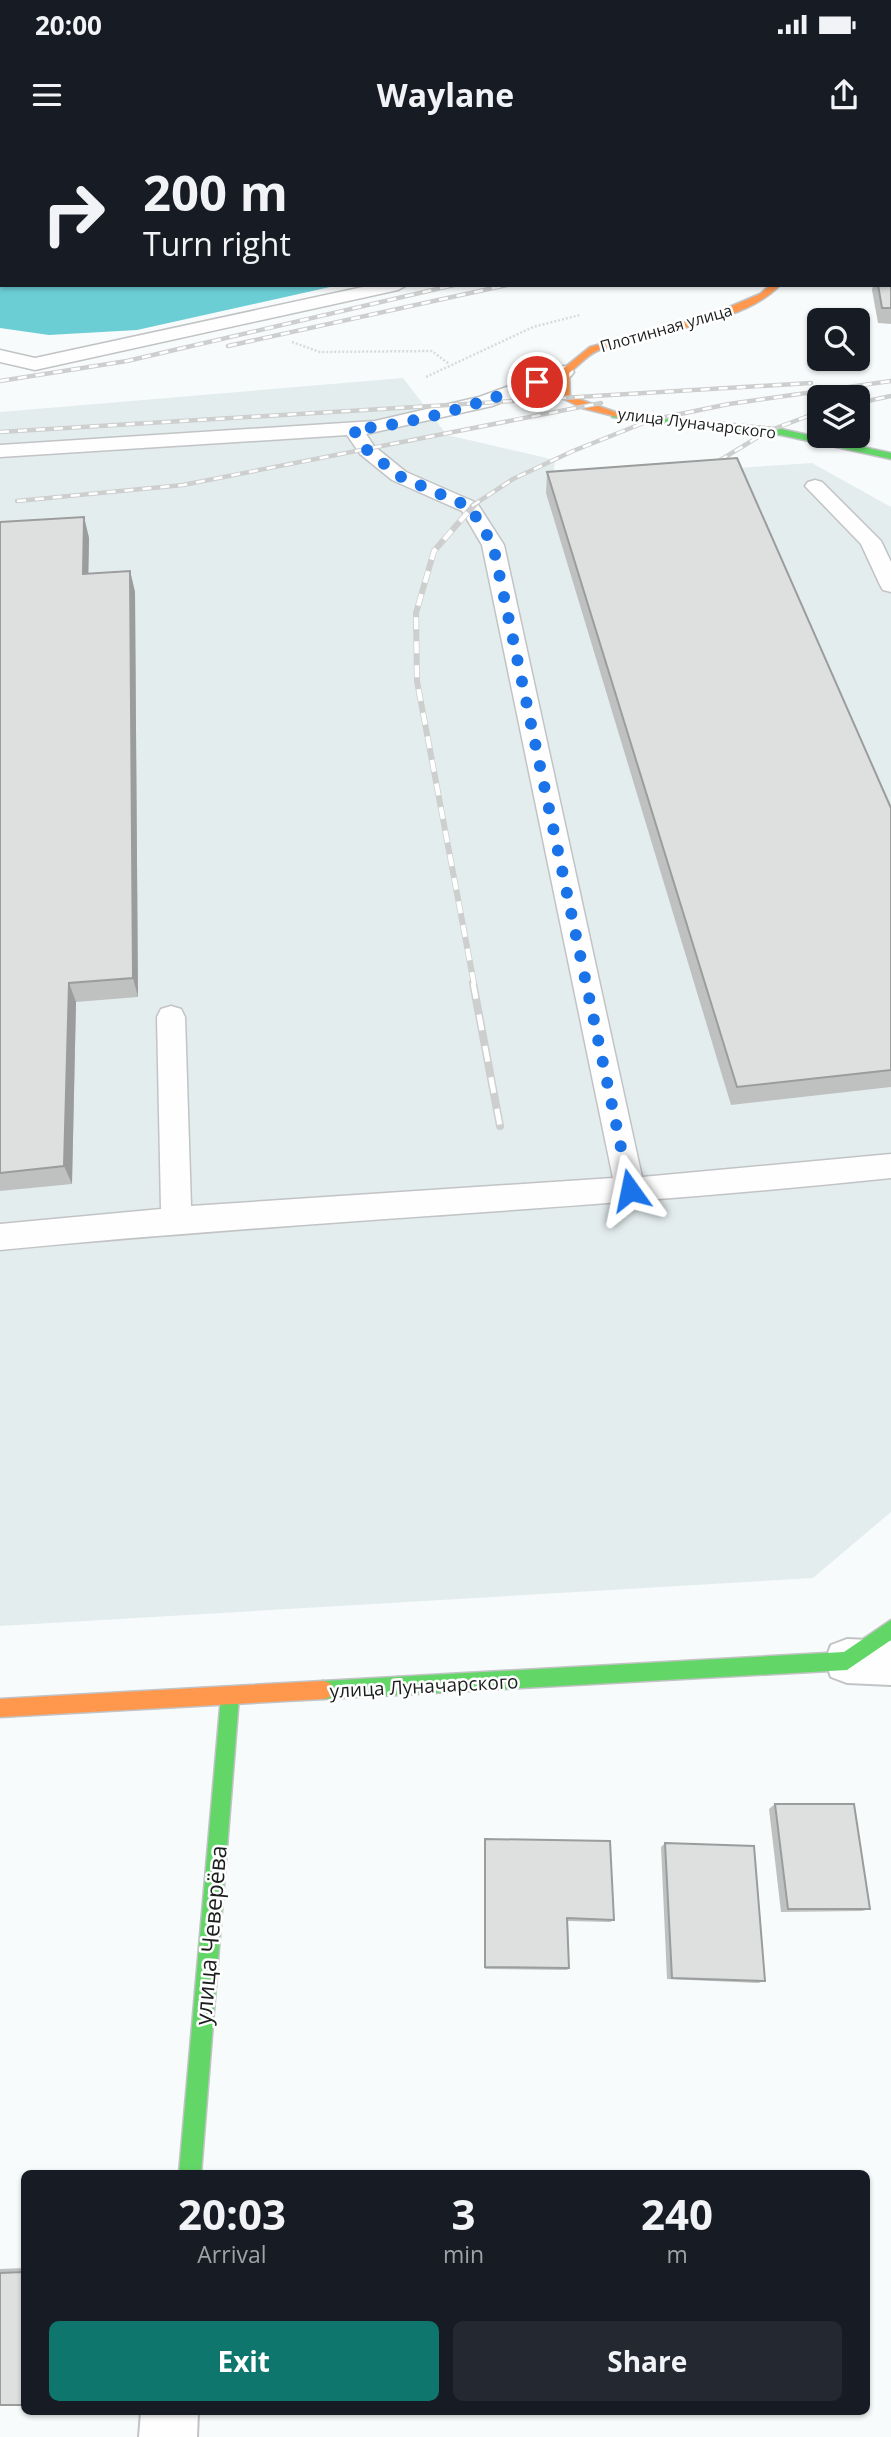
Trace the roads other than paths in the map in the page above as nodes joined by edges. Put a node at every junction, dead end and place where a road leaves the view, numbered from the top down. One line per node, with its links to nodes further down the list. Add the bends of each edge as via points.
1 (389, 287): 3 (lane, via 35,364)
2 (774, 287): 4 (street, Плотинная улица, via 716,316 593,349)
3 (0, 356)
4 (564, 372): 5 (lane, via 485,401); 7 (street, улица Луначарского, via 565,397 582,406 652,421 745,427)
5 (353, 429): 6 (lane); 12 (lane, via 367,450 399,476 470,507 493,545)
6 (0, 451)
7 (891, 456)
8 (815, 486): 9 (lane, via 870,541)
9 (891, 585)
10 (171, 1017): 13 (lane)
11 (891, 1167): 12 (lane)
12 (630, 1190): 13 (lane)
13 (176, 1220): 14 (lane)
14 (0, 1237)
15 (891, 1629): 16 (street)
16 (847, 1661): 17 (street, улица Луначарского); 18 (street, улица Луначарского)
17 (891, 1663)
18 (230, 1697): 19 (street, улица Луначарского); 20 (street, улица Чеверёва)
19 (0, 1709)
20 (190, 2170)
21 (170, 2415): 22 (street)
22 (168, 2437)

